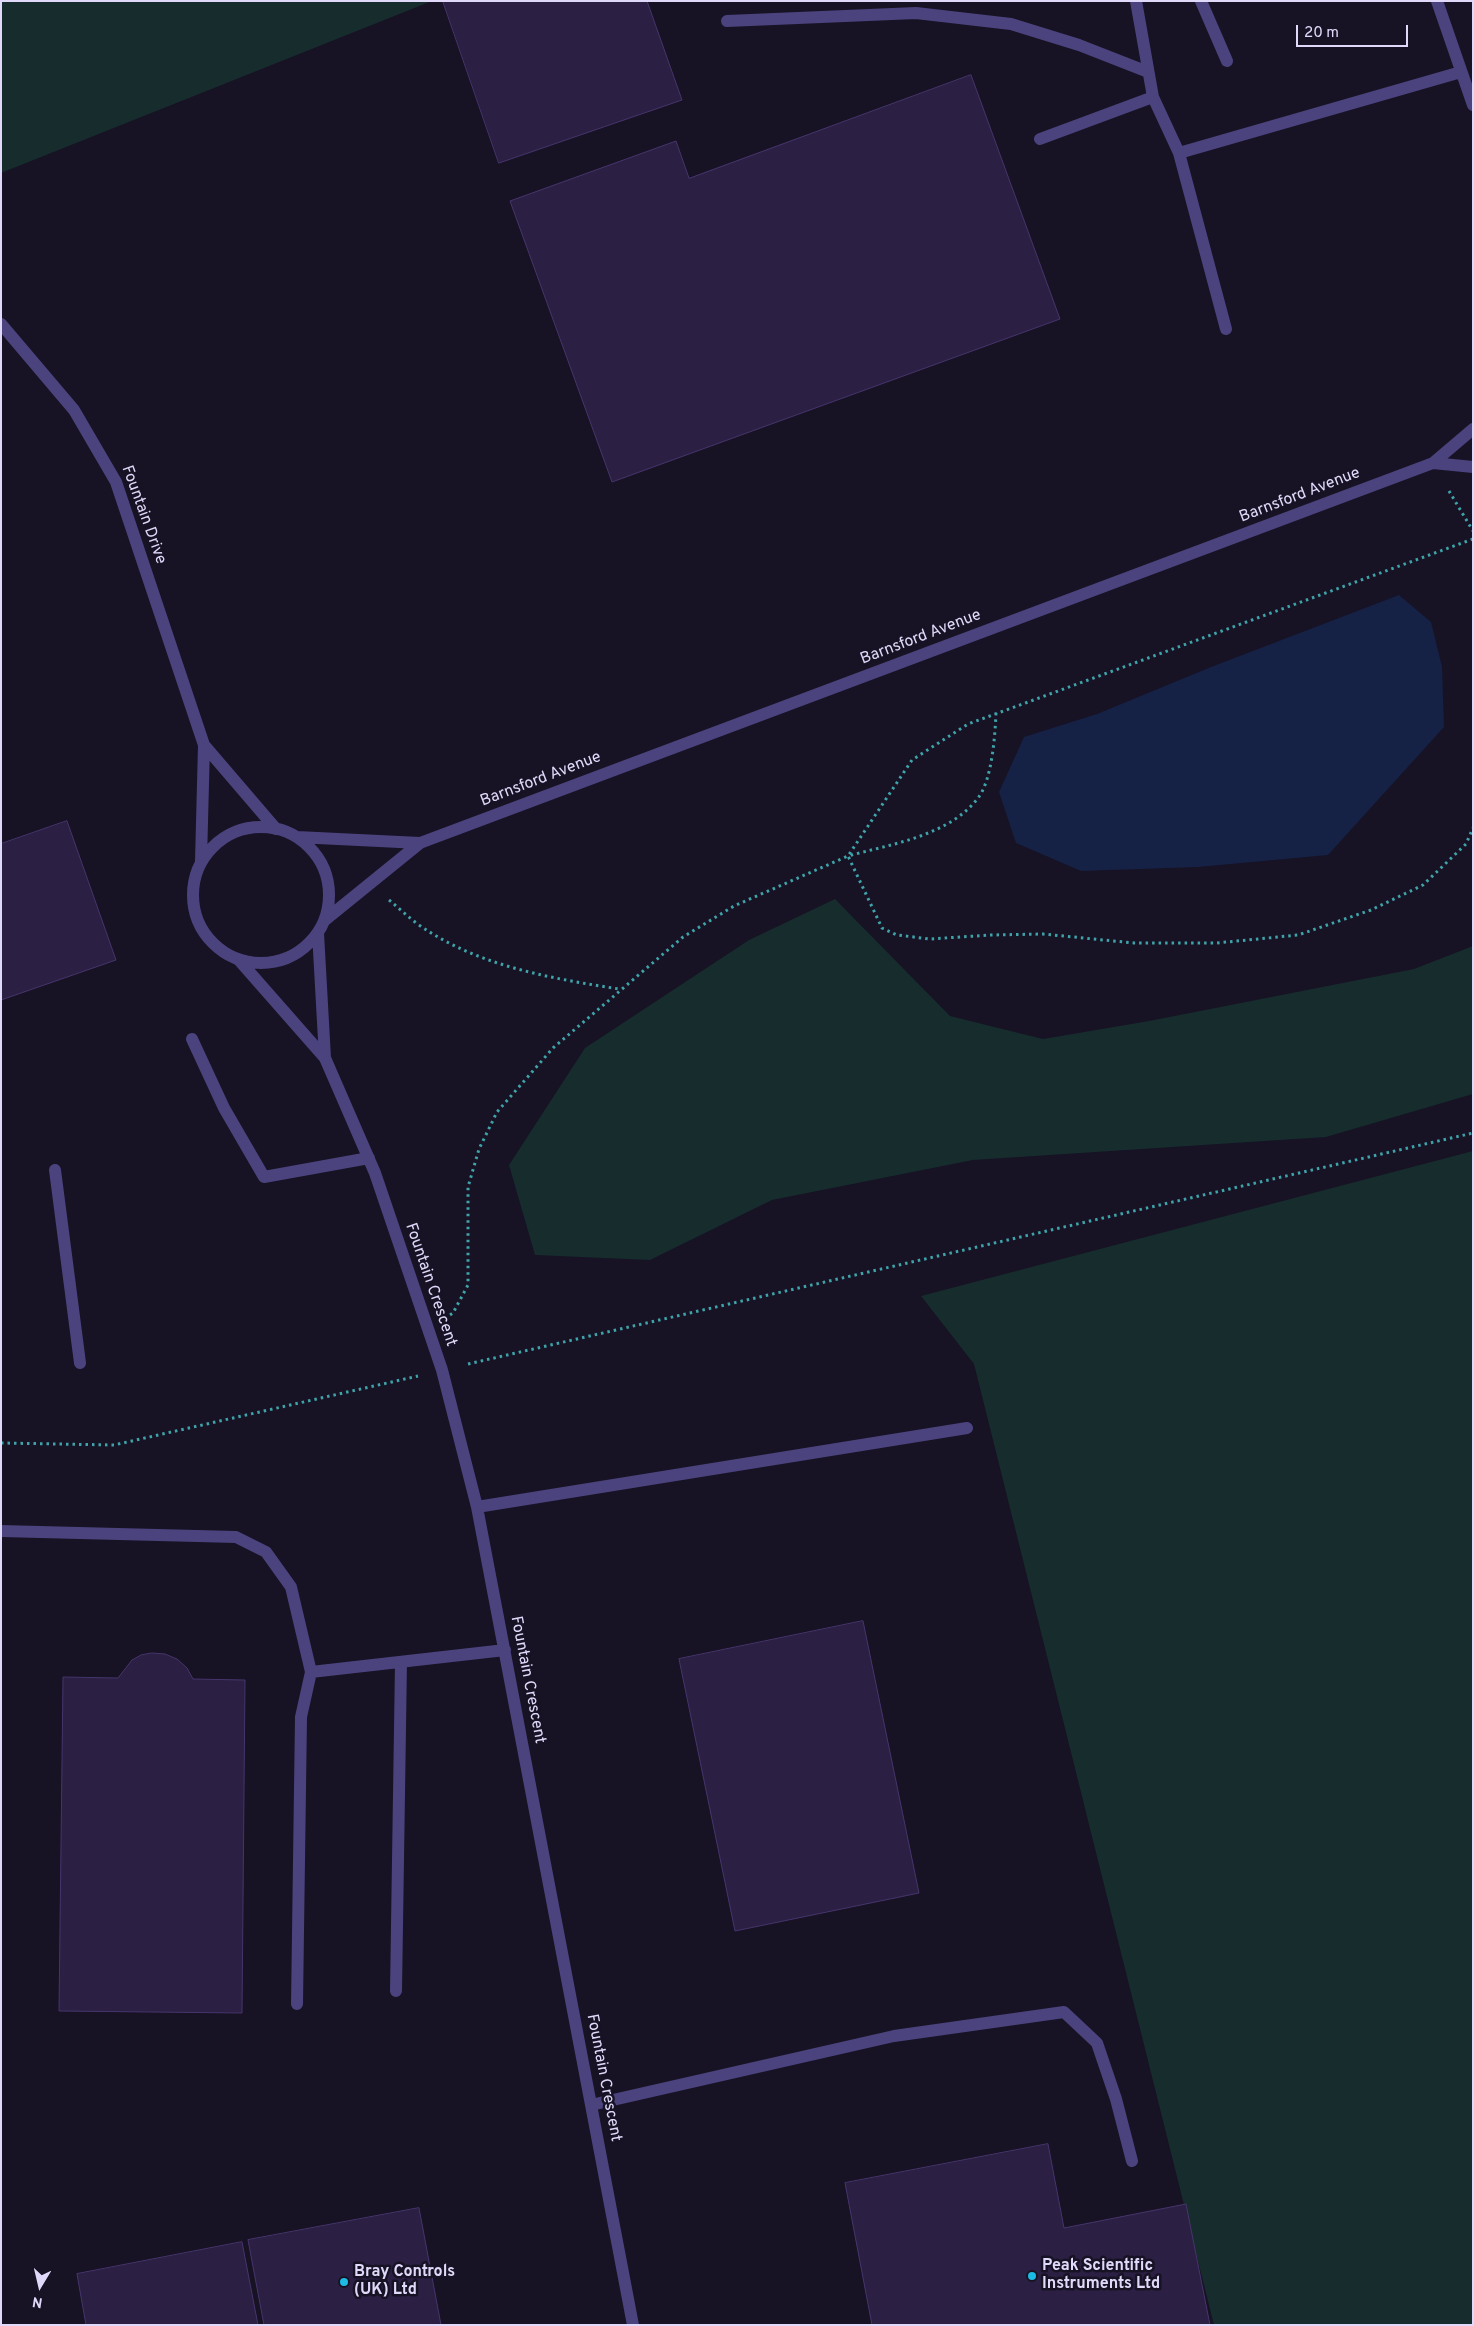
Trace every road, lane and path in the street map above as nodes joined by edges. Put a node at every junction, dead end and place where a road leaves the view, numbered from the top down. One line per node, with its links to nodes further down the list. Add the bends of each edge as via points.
1 (1136, 1): 6 (street)
2 (1201, 1): 5 (street)
3 (1437, 1): 7 (street)
4 (727, 21): 6 (street, via 916,13 1011,24 1079,45)
5 (1227, 61)
6 (1148, 72): 8 (street)
7 (1462, 72): 9 (street); 11 (street)
8 (1153, 97): 10 (street); 11 (street)
9 (1473, 105)
10 (1040, 140)
11 (1179, 153): 13 (street)
12 (1, 324): 20 (street, Fountain Drive, via 74,410 116,482)
13 (1226, 329)
14 (1473, 429): 15 (street, Barnsford Avenue)
15 (1433, 463): 16 (street, Barnsford Avenue); 17 (path); 24 (street, Barnsford Avenue)
16 (1473, 467)
17 (1473, 532)
18 (1473, 540): 19 (path)
19 (996, 713): 25 (path, via 968,724 912,760); 25 (path, via 989,771 979,797 958,818 930,832)
20 (204, 745): 22 (street, Fountain Drive); 26 (street, Fountain Drive)
21 (1473, 828): 25 (path, via 1466,844 1423,885 1371,910 1298,936 1217,943 1134,943 1043,934 930,939 897,935 882,928)
22 (276, 829): 23 (street); 26 (street, via 255,827 234,832 215,844)
23 (297, 837): 24 (street, Barnsford Avenue); 28 (street, via 311,849 328,882)
24 (420, 843): 27 (street, Barnsford Avenue)
25 (848, 856): 31 (path, via 734,906 683,938)
26 (201, 861): 30 (street, via 193,883 193,908 201,930 217,948)
27 (378, 877): 28 (street, Barnsford Avenue); 31 (path, via 388,900 419,925 457,947 503,966)
28 (325, 920): 29 (street)
29 (318, 934): 30 (street, via 303,950 283,960 260,964); 33 (street, Fountain Crescent)
30 (238, 960): 33 (street, Fountain Crescent)
31 (620, 990): 37 (path, via 553,1048 497,1112 479,1149 468,1187 468,1285 453,1313)
32 (192, 1039): 35 (street, via 224,1108 264,1177)
33 (325, 1058): 35 (street, Fountain Crescent)
34 (1473, 1132): 39 (path)
35 (369, 1158): 37 (street, Fountain Crescent)
36 (55, 1170): 38 (street)
37 (427, 1326): 39 (street, Fountain Crescent)
38 (80, 1364)
39 (442, 1370): 41 (path, via 114,1445); 42 (street, Fountain Crescent)
40 (968, 1428): 42 (street)
41 (1, 1443)
42 (478, 1507): 44 (street, Fountain Crescent)
43 (1, 1531): 46 (street, via 236,1537 266,1552 291,1587)
44 (505, 1650): 45 (street); 49 (street, Fountain Crescent)
45 (401, 1662): 46 (street); 47 (street)
46 (311, 1672): 48 (street, via 301,1717)
47 (396, 1990)
48 (297, 2004)
49 (591, 2105): 50 (street, via 894,2036 1064,2012 1097,2043); 51 (street, Fountain Crescent)
50 (1132, 2161)
51 (633, 2325)

